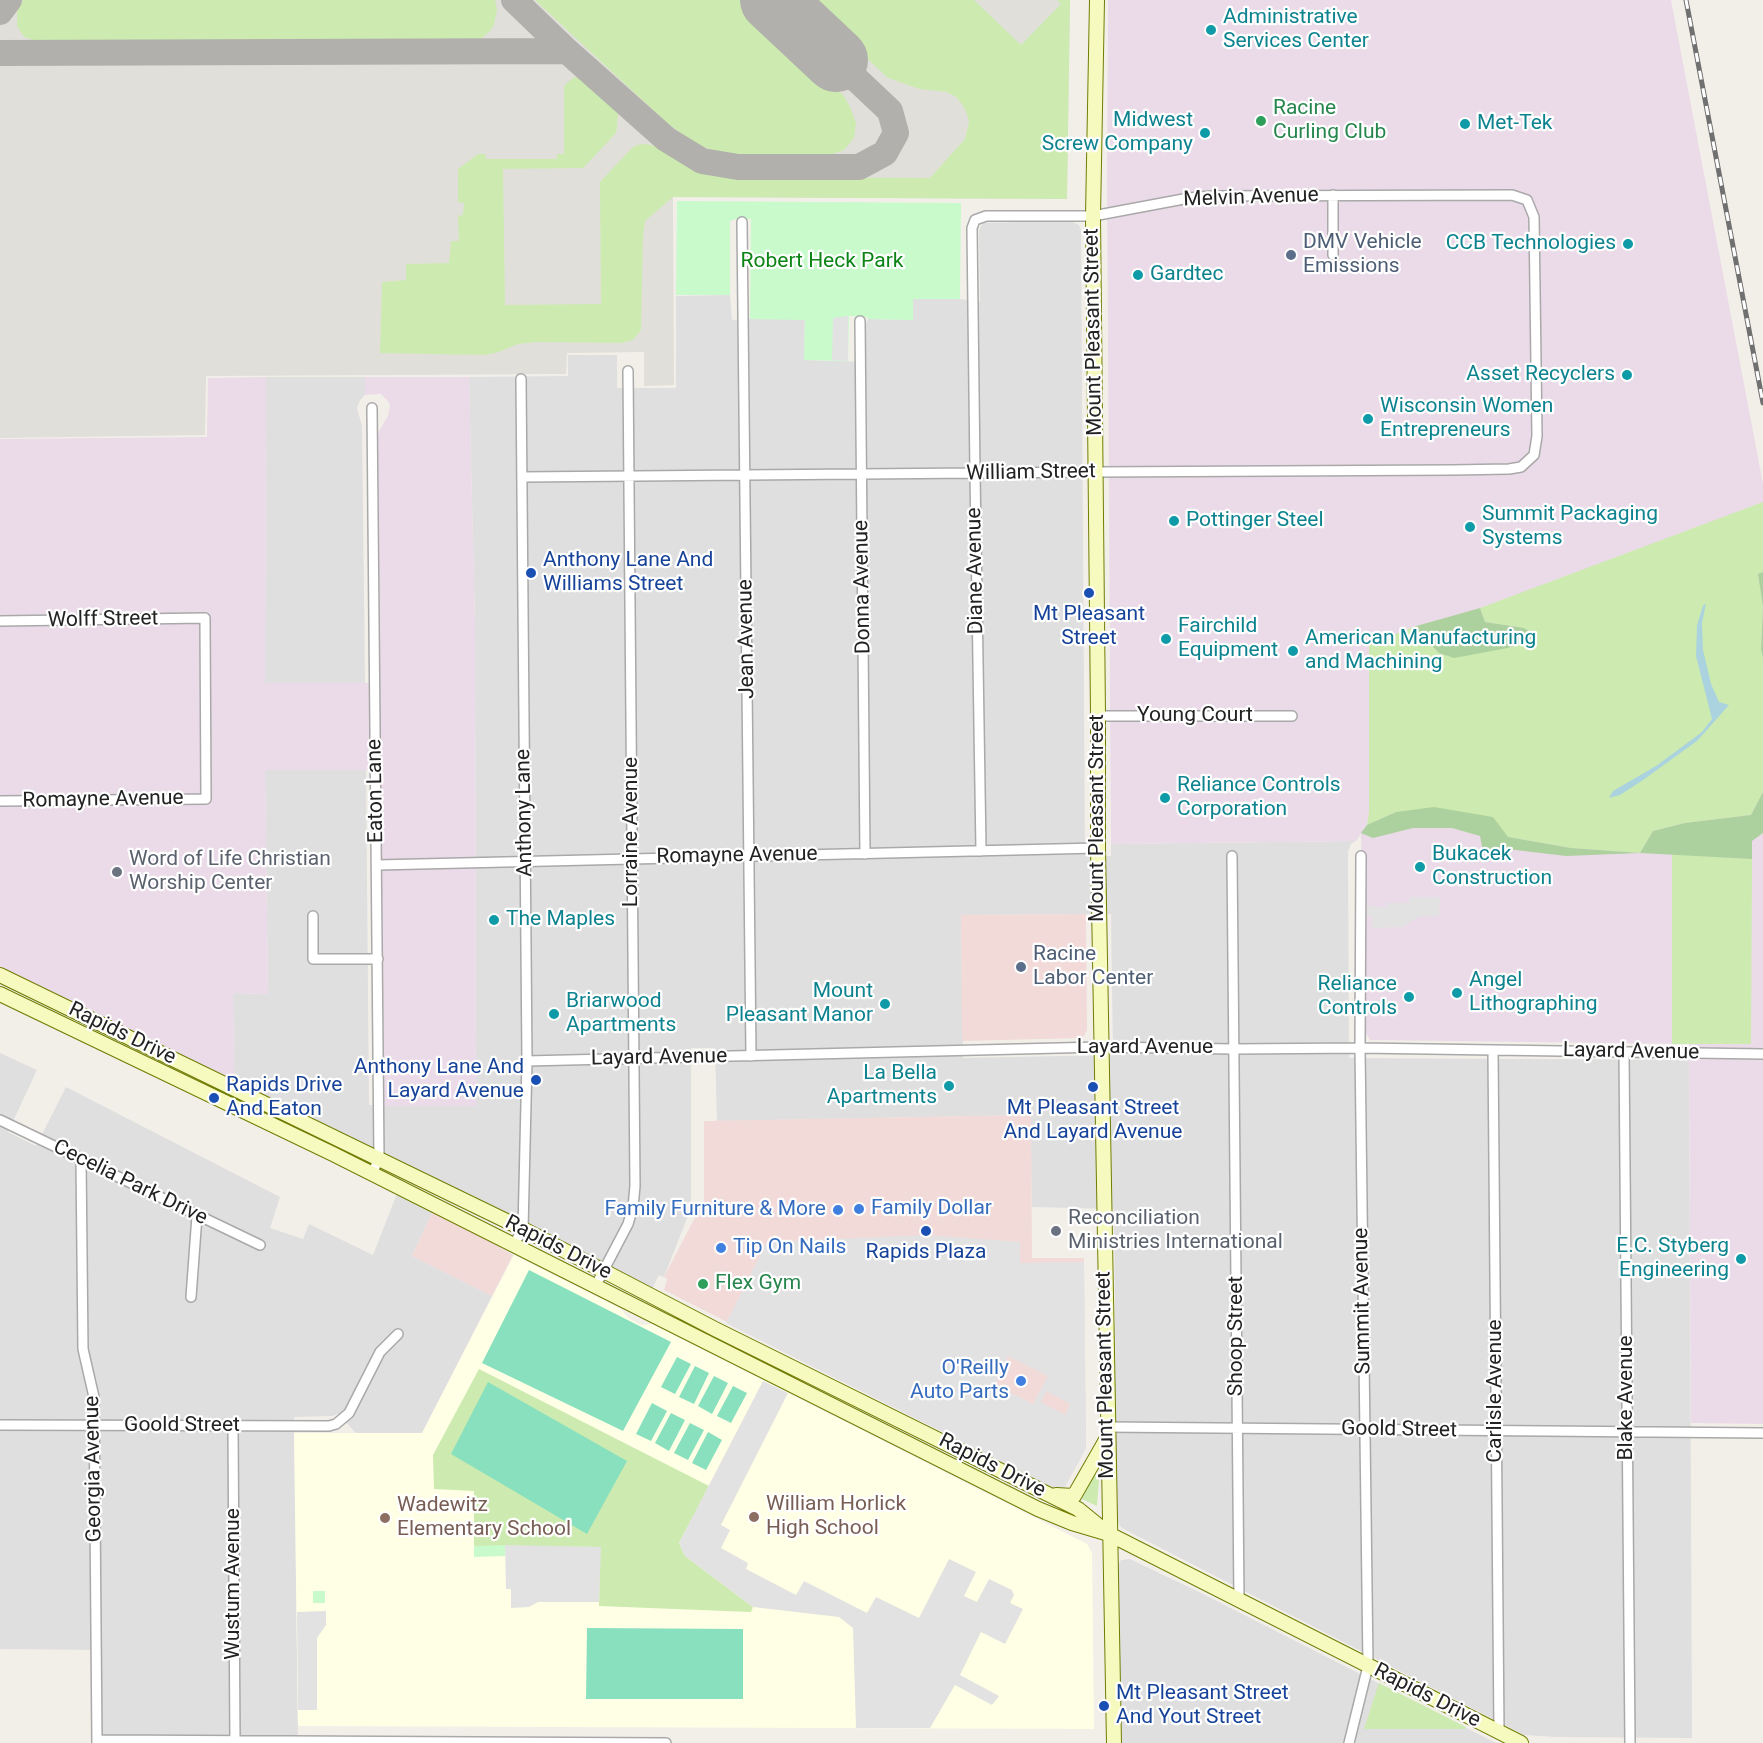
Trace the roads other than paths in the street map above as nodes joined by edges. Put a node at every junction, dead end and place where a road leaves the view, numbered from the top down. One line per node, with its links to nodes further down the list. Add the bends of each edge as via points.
1 (1097, 0): 3 (street, Mount Pleasant Street)
2 (1333, 195): 3 (street, Melvin Avenue, via 1189,198); 6 (street); 11 (street, Melvin Avenue, via 1512,195 1527,200 1534,216)
3 (1093, 216): 4 (street, Melvin Avenue, via 986,216); 12 (street, Mount Pleasant Street)
4 (975, 220): 13 (street, Diane Avenue)
5 (742, 222): 15 (street, Jean Avenue)
6 (1333, 255)
7 (860, 321): 14 (street, Donna Avenue)
8 (628, 371): 16 (street, Lorraine Avenue)
9 (521, 379): 17 (street, Anthony Lane)
10 (372, 408): 31 (street, Eaton Lane)
11 (1534, 455): 12 (street, William Street, via 1521,467 1509,469)
12 (1096, 472): 13 (street, William Street); 19 (street, Mount Pleasant Street)
13 (975, 473): 14 (street, William Street); 24 (street, Diane Avenue)
14 (862, 474): 15 (street, William Street); 25 (street, Donna Avenue)
15 (746, 475): 16 (street, William Street); 26 (street, Jean Avenue)
16 (629, 476): 17 (street, William Street); 29 (street, Lorraine Avenue)
17 (522, 477): 30 (street, Anthony Lane)
18 (0, 621): 21 (street, Wolff Street, via 205,618)
19 (1098, 716): 20 (street, Young Court); 23 (street, Mount Pleasant Street)
20 (1292, 716)
21 (206, 799): 22 (street, Romayne Avenue)
22 (0, 801)
23 (1098, 848): 24 (street, Romayne Avenue); 41 (street, Mount Pleasant Street)
24 (981, 851): 25 (street, Romayne Avenue)
25 (865, 854): 26 (street, Romayne Avenue)
26 (749, 856): 29 (street, Romayne Avenue); 47 (street, Jean Avenue)
27 (1232, 856): 43 (street, Shoop Street)
28 (1361, 856): 42 (street, Summit Avenue)
29 (632, 859): 30 (street, Romayne Avenue); 48 (street, Lorraine Avenue)
30 (525, 861): 31 (street, Romayne Avenue); 49 (street, Anthony Lane)
31 (377, 865): 33 (street, Eaton Lane)
32 (313, 916): 33 (street, via 313,959)
33 (378, 959): 55 (street, Eaton Lane)
34 (0, 975): 35 (street, Rapids Drive)
35 (19, 984): 36 (street); 37 (street, Rapids Drive)
36 (6, 996): 38 (street, Rapids Drive)
37 (50, 999): 38 (street); 39 (street, Rapids Drive)
38 (42, 1014): 40 (street, Rapids Drive)
39 (106, 1026): 40 (street); 50 (street, Rapids Drive)
40 (99, 1041): 51 (street, Rapids Drive)
41 (1100, 1047): 43 (street, Layard Avenue); 47 (street, Layard Avenue); 73 (street, Mount Pleasant Street)
42 (1360, 1048): 43 (street, Layard Avenue); 44 (street, Layard Avenue); 70 (street, Summit Avenue)
43 (1234, 1049): 69 (street, Shoop Street)
44 (1493, 1051): 45 (street, Layard Avenue); 71 (street, Carlisle Avenue)
45 (1624, 1052): 46 (street, Layard Avenue); 72 (street, Blake Avenue)
46 (1763, 1054)
47 (751, 1056): 48 (street, Layard Avenue)
48 (634, 1059): 49 (street, Layard Avenue); 62 (street, Lorraine Avenue, via 634,1199 628,1224)
49 (527, 1061): 59 (street, Anthony Lane)
50 (179, 1062): 51 (street); 52 (street, Rapids Drive)
51 (172, 1077): 53 (street, Rapids Drive)
52 (259, 1100): 53 (street); 55 (street, Rapids Drive)
53 (252, 1115): 57 (street, Rapids Drive)
54 (0, 1120): 56 (street, Cecelia Park Drive)
55 (379, 1158): 57 (street, Eaton Lane); 59 (street, Rapids Drive)
56 (81, 1159): 58 (street, Cecelia Park Drive); 67 (street, Georgia Avenue, via 84,1349)
57 (372, 1174): 60 (street, Rapids Drive)
58 (197, 1216): 61 (street, Cecelia Park Drive); 64 (street)
59 (523, 1229): 60 (street, Anthony Lane); 62 (street, Rapids Drive)
60 (514, 1244): 63 (street, Rapids Drive)
61 (260, 1245)
62 (604, 1271): 63 (street, Lorraine Avenue); 75 (street, Rapids Drive)
63 (596, 1286): 76 (street, Rapids Drive, via 1038,1509)
64 (191, 1297)
65 (398, 1334): 68 (street, Goold Street, via 380,1352 349,1413 336,1424)
66 (0, 1425): 67 (street, Goold Street)
67 (95, 1426): 68 (street, Goold Street); 80 (street, Georgia Avenue)
68 (232, 1426): 81 (street, Wustum Avenue)
69 (1237, 1428): 70 (street, Goold Street); 73 (street, Goold Street); 77 (street, Shoop Street)
70 (1364, 1429): 71 (street, Goold Street); 78 (street, Summit Avenue)
71 (1496, 1431): 72 (street, Goold Street); 79 (street, Carlisle Avenue)
72 (1627, 1432): 74 (street, Goold Street); 89 (street, Blake Avenue)
73 (1107, 1433): 75 (street, via 1074,1496); 76 (street, Mount Pleasant Street)
74 (1763, 1433)
75 (1046, 1493): 76 (street, Rapids Drive, via 1078,1509)
76 (1109, 1534): 77 (street, Rapids Drive); 87 (street, Mount Pleasant Street)
77 (1239, 1600): 78 (street, Rapids Drive)
78 (1368, 1666): 79 (street, Rapids Drive); 88 (street, Summit Avenue)
79 (1499, 1732): 84 (street, Rapids Drive)
80 (98, 1742): 81 (street)
81 (235, 1742): 82 (street)
82 (363, 1742): 83 (street)
83 (490, 1742): 85 (street)
84 (1516, 1742)
85 (617, 1743): 86 (street)
86 (666, 1743)
87 (1114, 1743)
88 (1349, 1743)
89 (1630, 1743)

